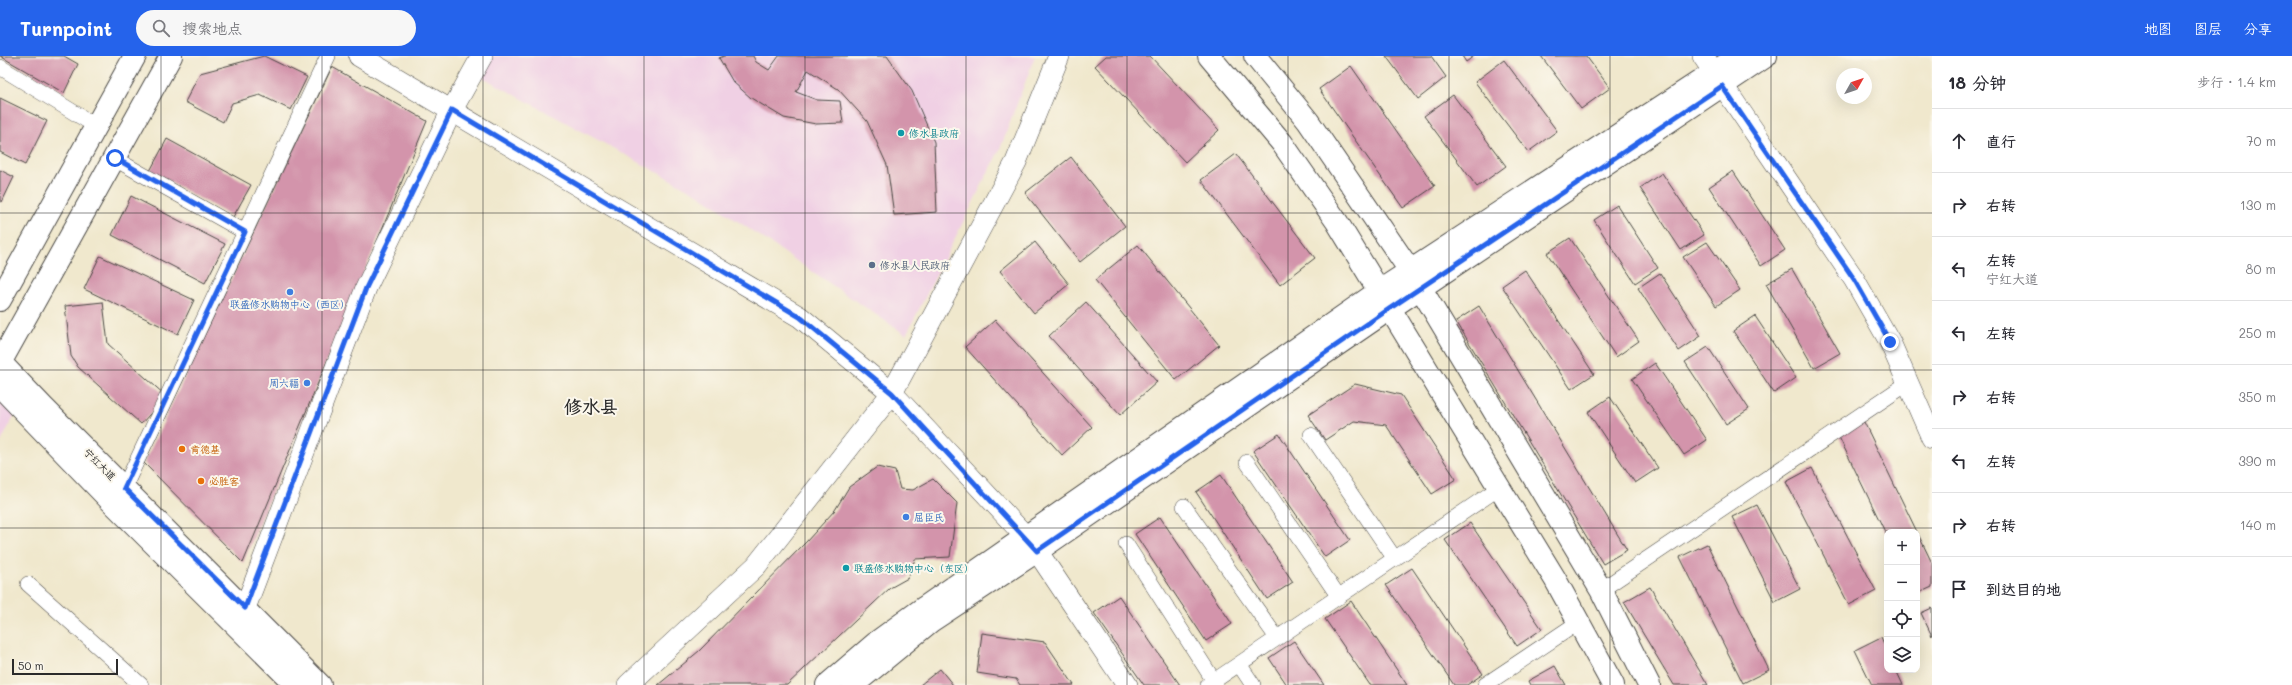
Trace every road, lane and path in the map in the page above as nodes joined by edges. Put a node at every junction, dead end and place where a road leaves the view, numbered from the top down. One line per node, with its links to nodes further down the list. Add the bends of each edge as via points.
1 (135, 56): 14 (main road)
2 (171, 56): 15 (main road)
3 (328, 56): 16 (street)
4 (359, 56): 13 (street)
5 (482, 56): 13 (street)
6 (1059, 56): 23 (street, via 1016,162)
7 (1209, 56): 19 (main road, via 1282,143 1337,222)
8 (1255, 56): 17 (main road, via 1308,121)
9 (1739, 56): 12 (main road)
10 (1766, 56): 12 (main road)
11 (0, 67): 14 (street)
12 (1713, 72): 17 (main road); 21 (street, via 1854,279 1890,342)
13 (452, 110): 23 (street, via 800,317); 36 (street, via 366,288)
14 (96, 126): 18 (main road)
15 (115, 158): 16 (street); 20 (main road)
16 (245, 232): 27 (street)
17 (1415, 280): 19 (main road); 34 (main road)
18 (0, 300)
19 (1384, 301): 28 (main road); 30 (main road)
20 (0, 362): 27 (main road, 宁红大道)
21 (1908, 383): 25 (street); 34 (street)
22 (0, 386): 42 (main road, 宁红大道, via 109,499)
23 (892, 393): 30 (street); 44 (street, via 756,566)
24 (1311, 435): 32 (street)
25 (1932, 438)
26 (1247, 462): 35 (street)
27 (124, 488): 36 (main road, 宁红大道)
28 (1499, 488): 32 (street); 37 (main road)
29 (1184, 506): 38 (street)
30 (1031, 544): 45 (main road, via 877,642); 46 (main road); 47 (street)
31 (1126, 544): 40 (street)
32 (1395, 559): 35 (street)
33 (28, 584): 41 (street)
34 (1601, 590): 51 (main road)
35 (1339, 597): 38 (street)
36 (245, 608): 43 (main road, 宁红大道)
37 (1579, 622): 49 (street); 50 (main road)
38 (1277, 638): 39 (street)
39 (1239, 664): 40 (street); 48 (street)
40 (1211, 683)
41 (141, 685)
42 (296, 685)
43 (320, 685)
44 (628, 685)
45 (827, 685)
46 (853, 685)
47 (1127, 685)
48 (1253, 685)
49 (1485, 685)
50 (1613, 685)
51 (1649, 685)

